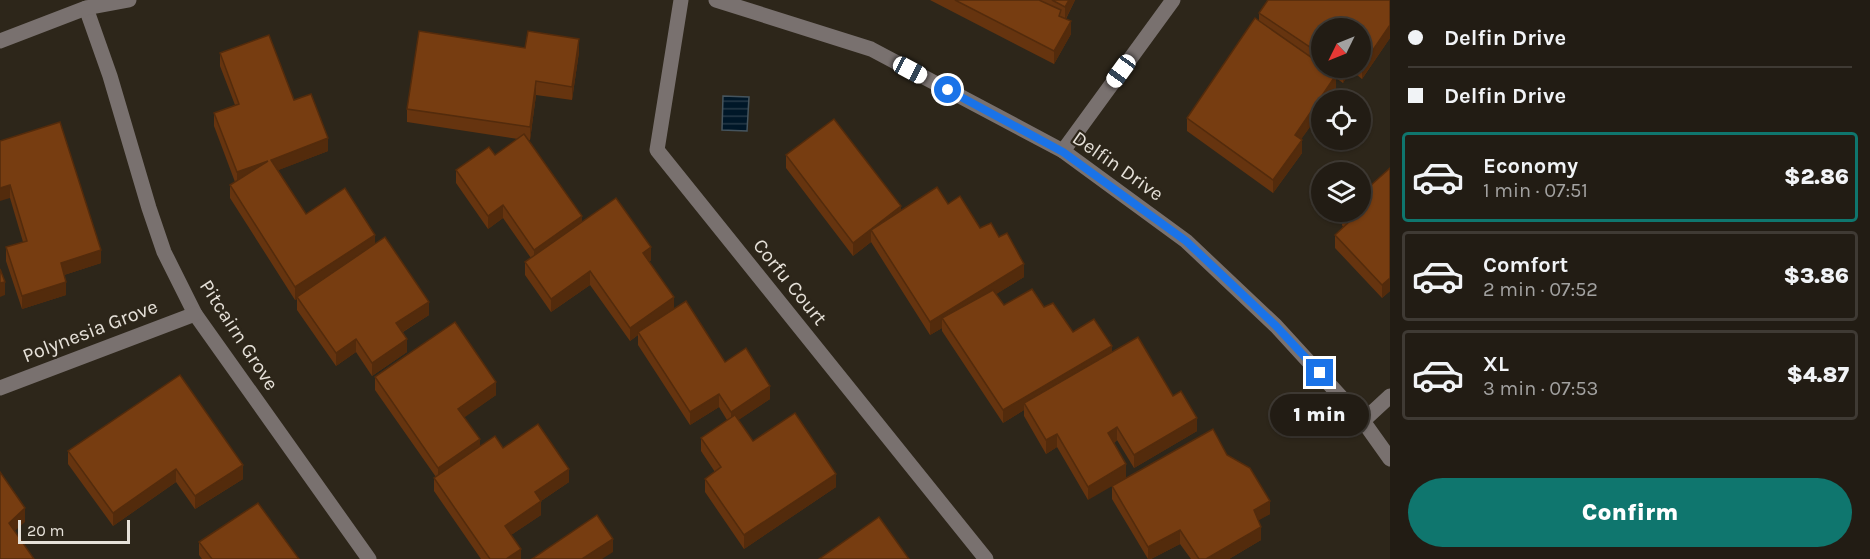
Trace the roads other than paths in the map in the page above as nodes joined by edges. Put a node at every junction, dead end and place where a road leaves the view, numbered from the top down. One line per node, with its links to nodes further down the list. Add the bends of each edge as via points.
1 (129, 0): 5 (street)
2 (681, 0): 14 (street, Corfu Court, via 657,150)
3 (716, 0): 7 (street, Delfin Drive, via 872,49)
4 (1173, 0): 7 (street)
5 (86, 8): 6 (street); 8 (street, Pitcairn Grove, via 164,252)
6 (0, 41)
7 (1063, 152): 11 (street, Delfin Drive, via 1186,241 1276,326)
8 (195, 314): 9 (street, Polynesia Grove); 13 (street, Pitcairn Grove)
9 (0, 388)
10 (1390, 396): 11 (street)
11 (1363, 421): 12 (street, Delfin Drive)
12 (1390, 459)
13 (369, 559)
14 (986, 559)

